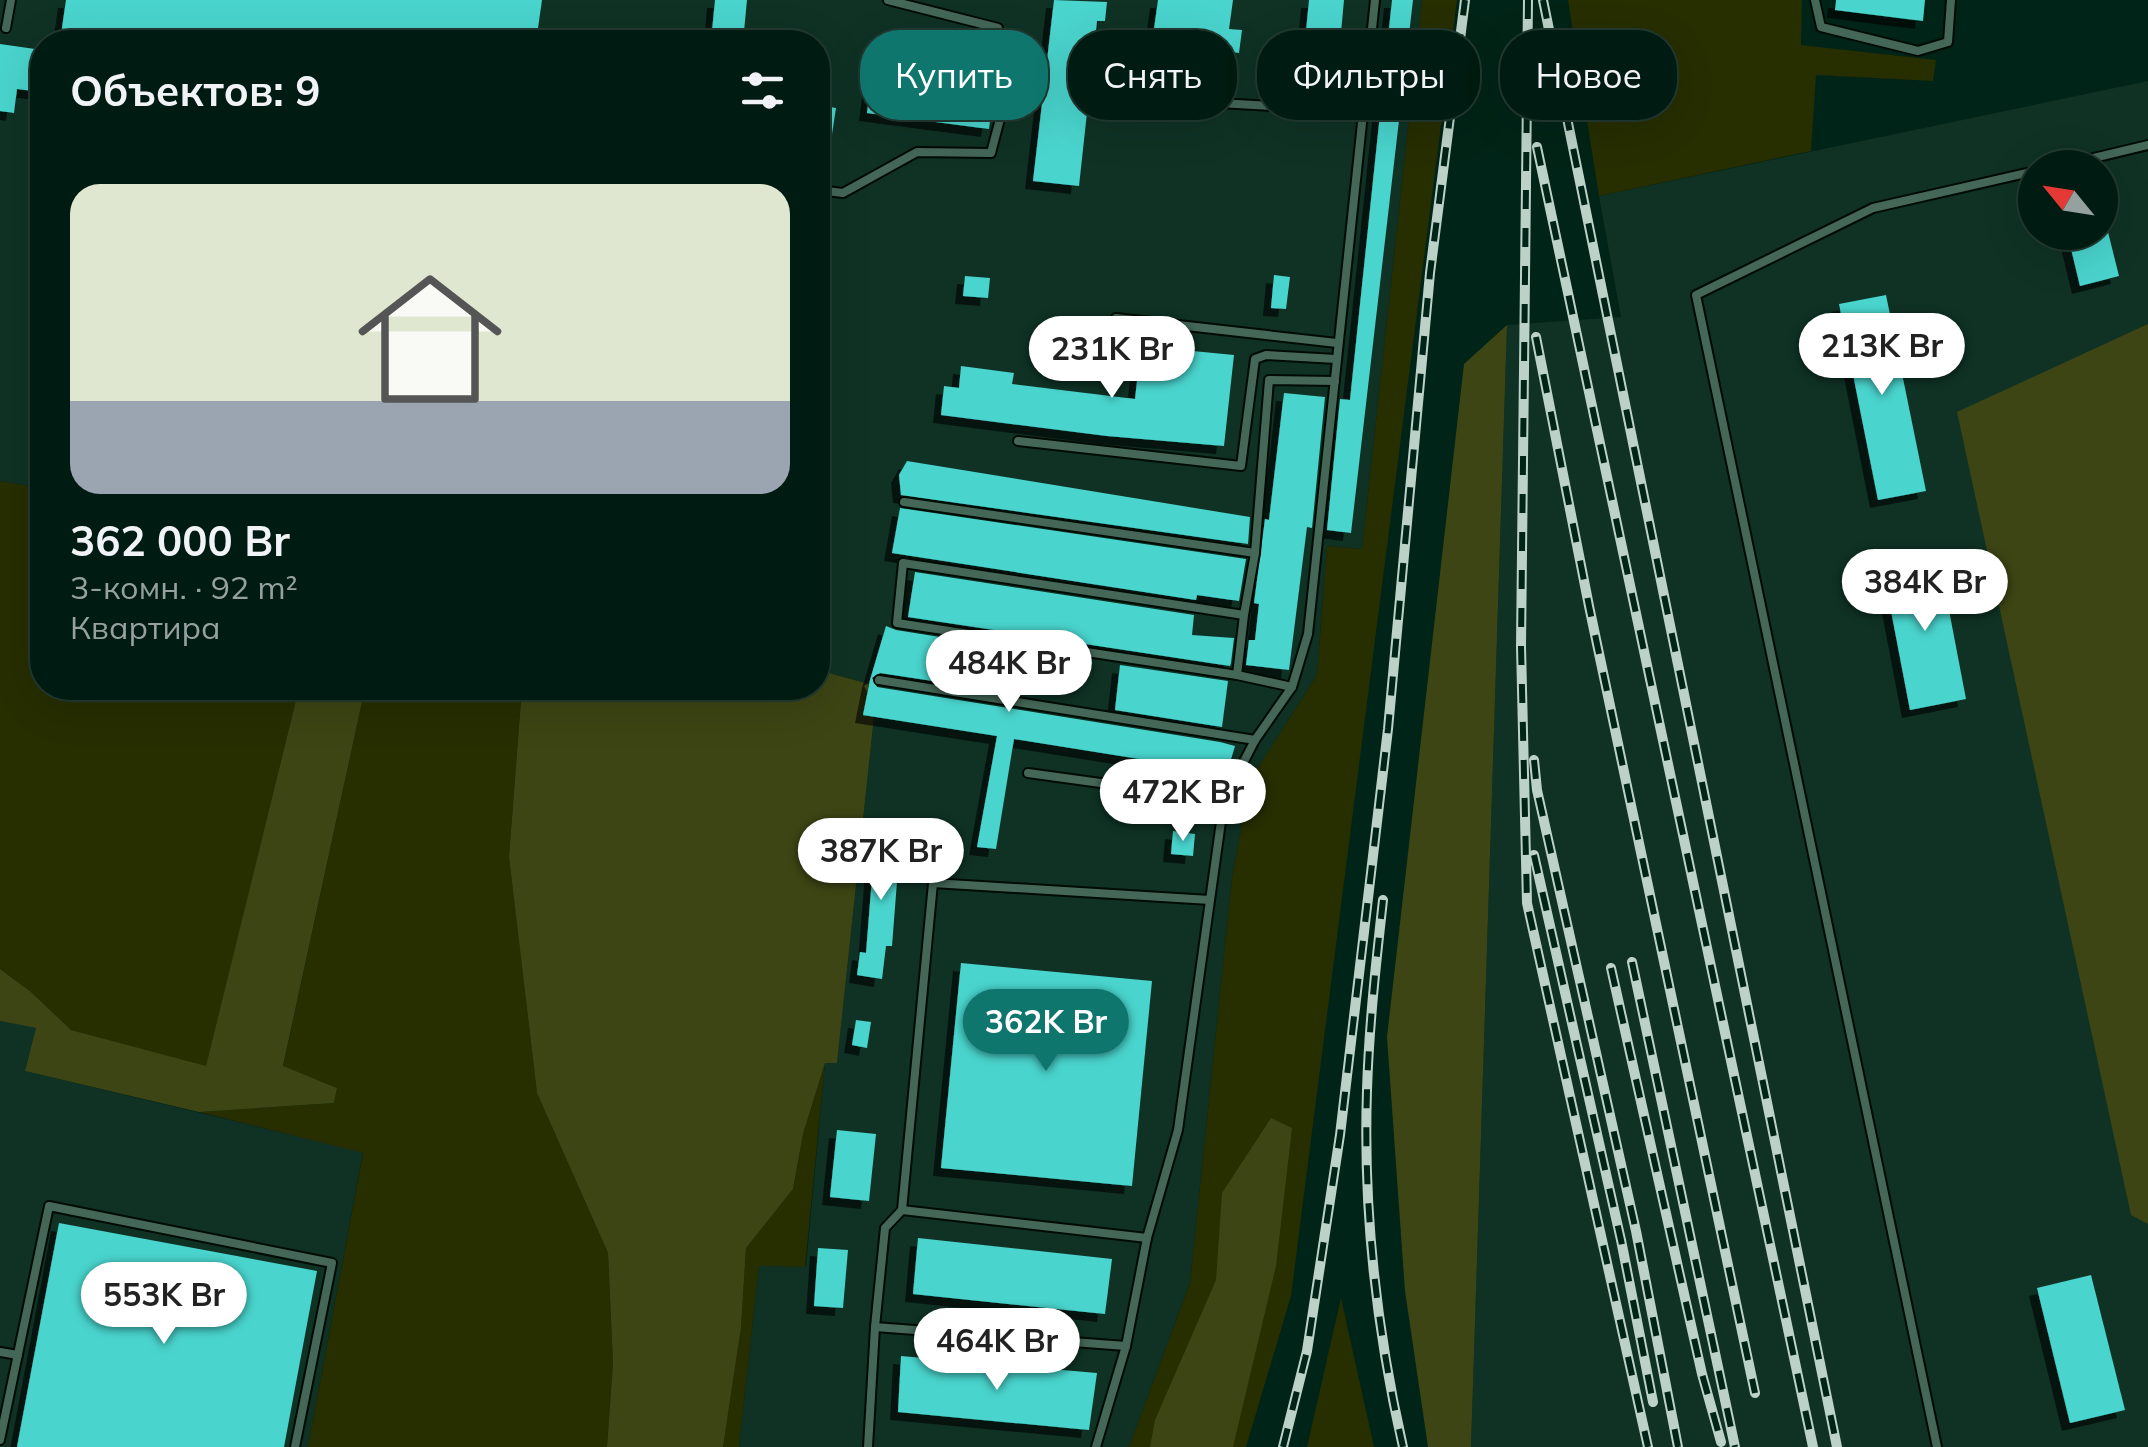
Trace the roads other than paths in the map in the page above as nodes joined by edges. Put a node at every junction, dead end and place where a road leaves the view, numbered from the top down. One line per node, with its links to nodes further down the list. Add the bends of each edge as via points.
1 (11, 0): 6 (lane)
2 (888, 0): 12 (lane, via 998,28 1006,96 991,153 918,152 843,192)
3 (1375, 0): 7 (lane)
4 (1816, 0): 5 (lane, via 1821,27 1918,51 1948,42)
5 (1951, 0)
6 (6, 28)
7 (1372, 30)
8 (1363, 120): 14 (lane)
9 (2148, 145): 10 (lane)
10 (2118, 152)
11 (2018, 175): 38 (lane, via 1874,208 1696,295)
12 (830, 191)
13 (1116, 318): 14 (lane)
14 (1338, 343): 15 (lane)
15 (1336, 359): 16 (lane); 17 (lane, via 1255,359 1241,466)
16 (1335, 381): 19 (lane, via 1269,380); 23 (lane, via 1308,634)
17 (1018, 440)
18 (904, 502): 19 (lane)
19 (1255, 553): 20 (lane)
20 (1244, 615): 21 (lane); 21 (lane, via 903,563 897,623)
21 (1238, 675): 23 (lane)
22 (880, 680): 24 (lane)
23 (1292, 688): 24 (lane)
24 (1255, 740): 26 (lane)
25 (1028, 773): 26 (lane)
26 (1224, 800): 27 (lane)
27 (1210, 900): 28 (lane, via 933,882); 29 (lane, via 1178,1130)
28 (902, 1210): 29 (lane); 30 (lane, via 885,1228)
29 (1147, 1238): 31 (lane)
30 (875, 1327): 31 (lane); 36 (lane)
31 (1126, 1346): 37 (lane)
32 (0, 1352): 33 (lane)
33 (18, 1355): 34 (lane); 35 (lane, via 48,1206 332,1263)
34 (0, 1440)
35 (296, 1447)
36 (868, 1447)
37 (1096, 1447)
38 (1936, 1447)

